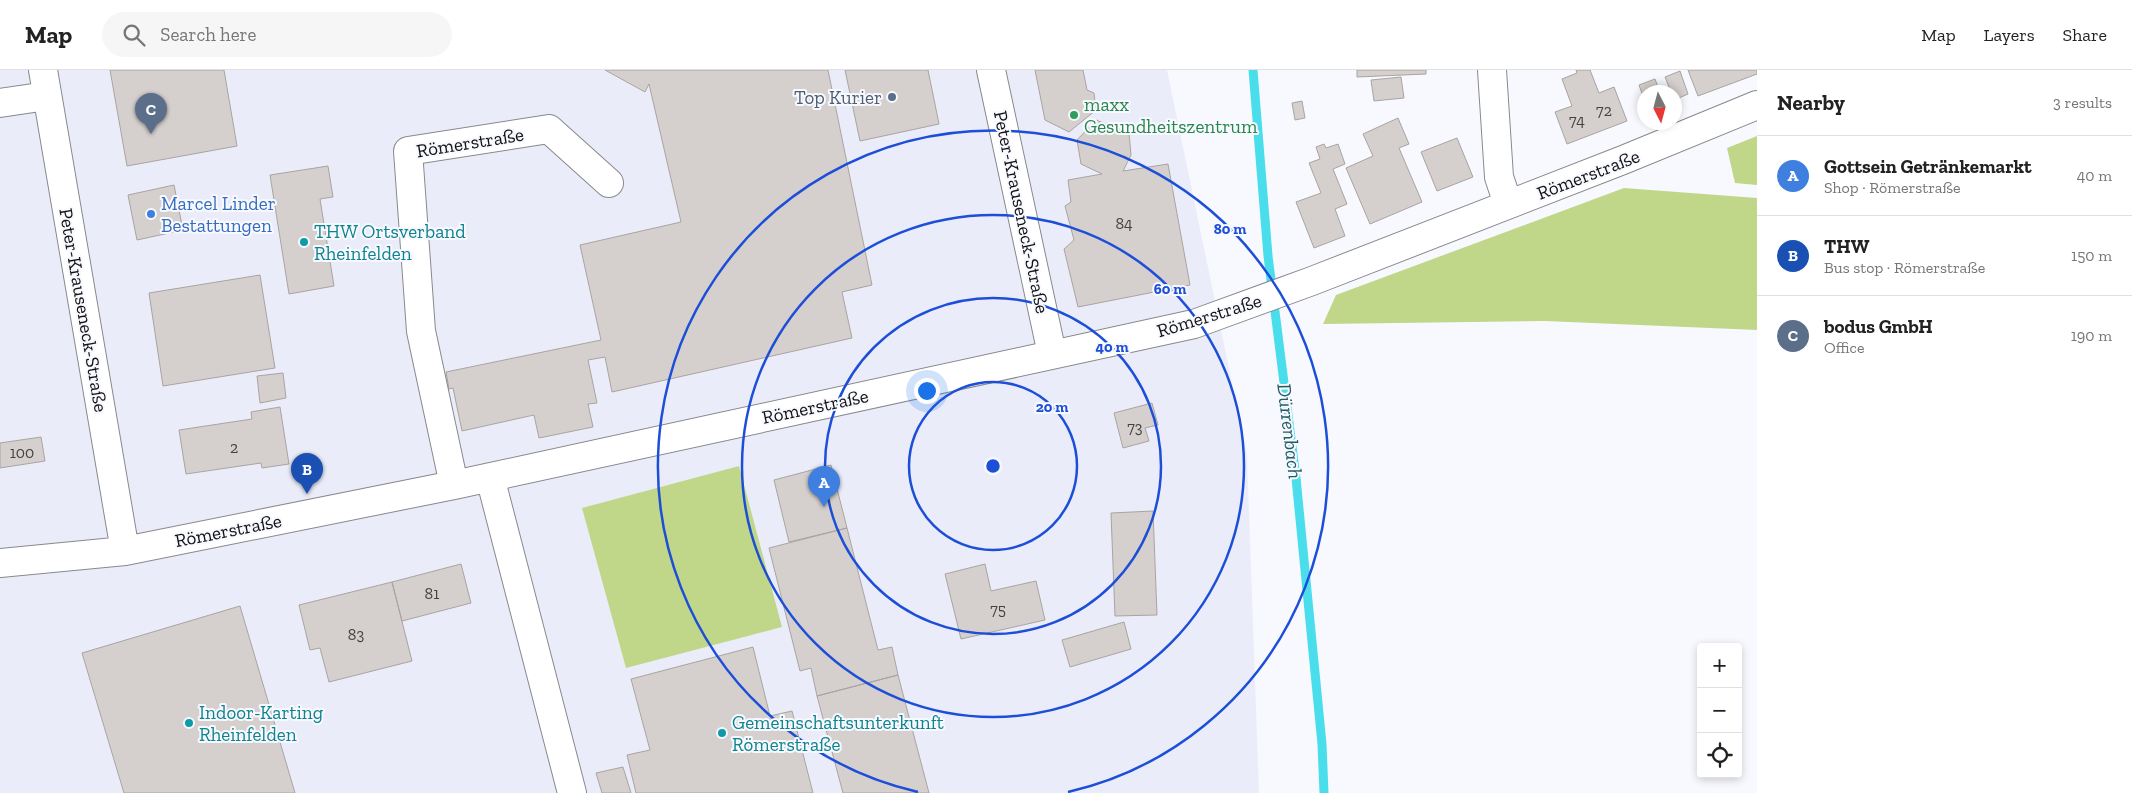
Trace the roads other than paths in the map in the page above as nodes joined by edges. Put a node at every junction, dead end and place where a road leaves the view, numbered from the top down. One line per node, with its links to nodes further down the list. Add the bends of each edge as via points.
1 (43, 70): 4 (street, Peter-Krauseneck-Straße)
2 (991, 70): 9 (street, Peter-Krauseneck-Straße)
3 (1492, 70): 8 (street, via 1499,177)
4 (48, 96): 5 (street); 12 (street, Peter-Krauseneck-Straße)
5 (0, 103)
6 (1757, 105): 8 (street, Römerstraße)
7 (608, 183): 11 (street, Römerstraße, via 549,129 408,151 421,331)
8 (1508, 204): 9 (street, Römerstraße, via 1194,324)
9 (1052, 354): 10 (street, Römerstraße)
10 (490, 477): 11 (street, Römerstraße); 14 (street)
11 (454, 485): 12 (street, Römerstraße)
12 (125, 551): 13 (street, Römerstraße)
13 (0, 563)
14 (572, 793)

